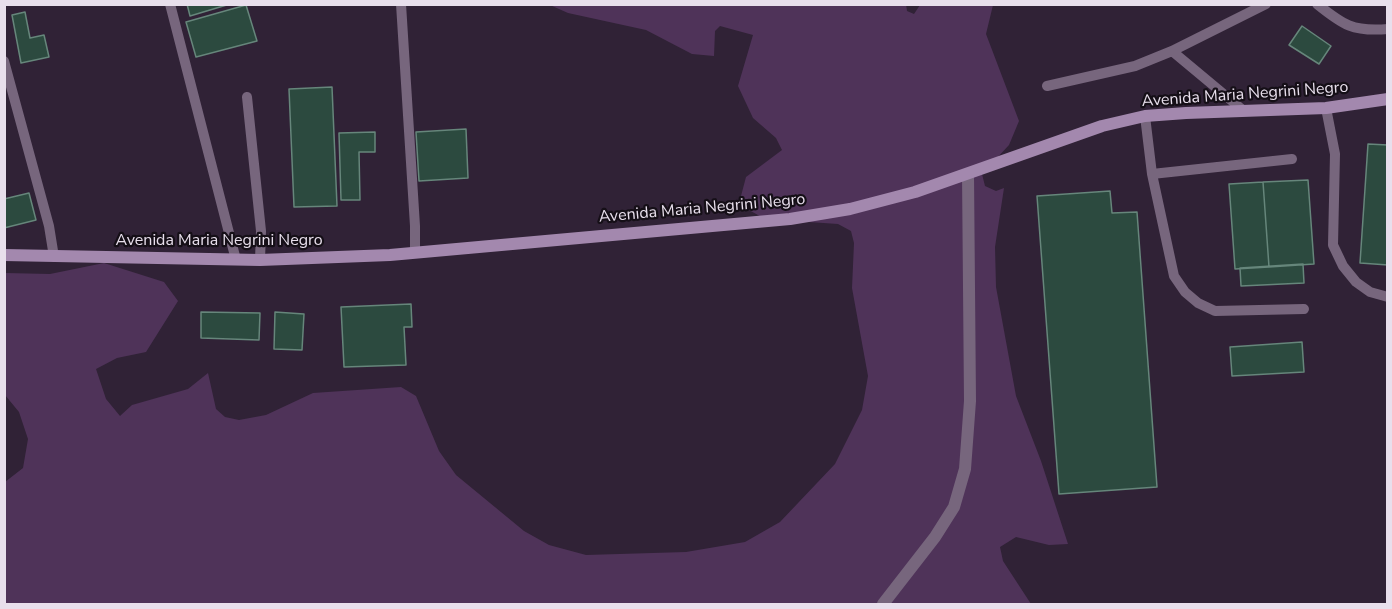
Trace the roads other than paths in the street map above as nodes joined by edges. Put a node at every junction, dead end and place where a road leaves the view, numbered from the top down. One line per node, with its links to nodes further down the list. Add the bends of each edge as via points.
1 (170, 4): 20 (lane)
2 (401, 4): 17 (lane)
3 (1266, 4): 6 (lane)
4 (1317, 4): 5 (lane, via 1352,28)
5 (1388, 29)
6 (1172, 51): 8 (lane, via 1135,66); 12 (lane)
7 (4, 61): 19 (lane)
8 (1047, 86)
9 (246, 98): 21 (lane, via 261,231)
10 (1388, 99): 11 (street, Avenida Maria Negrini Negro)
11 (1326, 108): 12 (street, Avenida Maria Negrini Negro); 22 (lane, via 1335,154 1333,245 1356,282 1370,292)
12 (1244, 111): 13 (street, Avenida Maria Negrini Negro)
13 (1145, 116): 15 (street, Avenida Maria Negrini Negro, via 1102,126); 16 (lane)
14 (1292, 159): 16 (lane)
15 (968, 174): 17 (street, Avenida Maria Negrini Negro, via 850,209 790,219); 24 (street, via 970,401 965,469 954,507)
16 (1152, 174): 23 (lane, via 1174,276 1185,292 1215,311)
17 (415, 253): 21 (street, Avenida Maria Negrini Negro)
18 (4, 255): 19 (street, Avenida Maria Negrini Negro)
19 (54, 257): 20 (street, Avenida Maria Negrini Negro)
20 (236, 260): 21 (street, Avenida Maria Negrini Negro)
21 (260, 260)
22 (1388, 297)
23 (1304, 309)
24 (883, 604)

